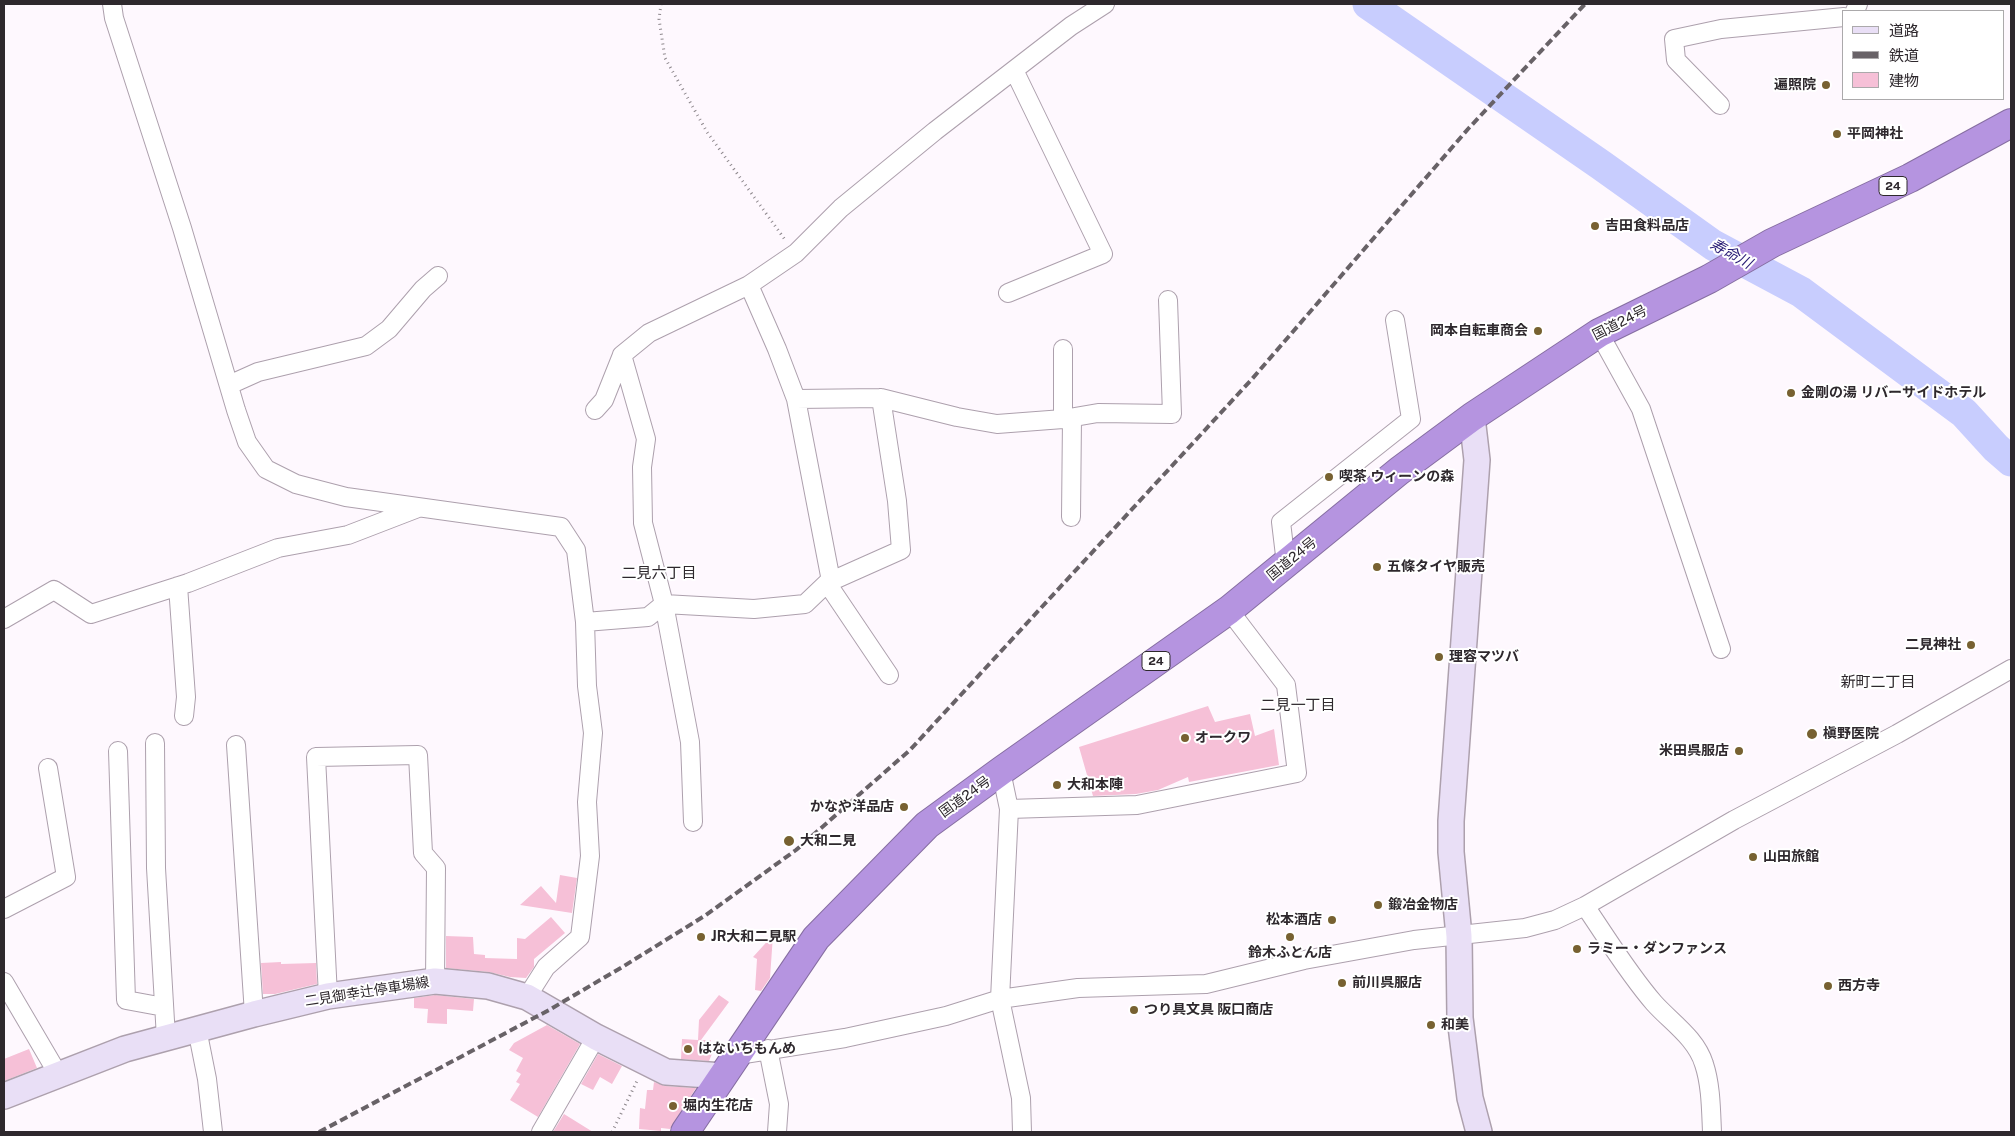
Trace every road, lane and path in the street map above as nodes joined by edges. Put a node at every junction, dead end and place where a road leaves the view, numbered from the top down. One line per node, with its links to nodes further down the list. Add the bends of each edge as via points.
1 (112, 4): 17 (street)
2 (661, 4): 8 (path, via 659,19 665,58 707,132)
3 (1105, 4): 5 (street)
4 (1842, 17): 6 (street, via 1721,29 1674,39 1676,60)
5 (1014, 70): 8 (street, via 841,208); 11 (street, via 1103,254)
6 (1720, 105)
7 (2011, 123): 14 (highway, 国道24号 / 24, via 1910,178 1772,243 1709,279)
8 (796, 253): 10 (street)
9 (438, 276): 17 (street, via 388,329 366,346 258,372)
10 (749, 286): 16 (street, via 649,333); 19 (street)
11 (1008, 293)
12 (1168, 300): 21 (street, via 1172,414 1098,413)
13 (1395, 320): 25 (street, via 1411,420 1280,522)
14 (1599, 333): 22 (highway, 国道24号 / 24); 32 (street, via 1641,410)
15 (1063, 349): 21 (street)
16 (622, 355): 20 (street, via 604,400); 28 (street, via 646,439 642,467 643,523)
17 (229, 385): 23 (street, via 247,442 266,469 296,484 346,497)
18 (881, 398): 19 (street); 21 (street, via 997,424); 26 (street, via 901,550)
19 (796, 399): 26 (street)
20 (595, 410)
21 (1068, 418): 24 (street)
22 (1472, 418): 25 (highway, 国道24号 / 24, via 1399,471); 45 (main road, via 1477,460 1451,821)
23 (420, 507): 27 (street, via 348,535 278,548); 31 (street, via 562,527 576,550)
24 (1072, 517)
25 (1286, 564): 29 (highway, 国道24号 / 24)
26 (829, 582): 28 (street, via 805,604 754,609); 34 (street)
27 (178, 586): 30 (street, via 91,614 54,590); 35 (street, via 186,697)
28 (664, 604): 31 (street, via 648,617); 42 (street, via 690,742)
29 (1230, 610): 40 (highway, 国道24号 / 24); 41 (street, via 1286,684 1297,773 1137,805)
30 (4, 619)
31 (585, 622): 49 (street, via 587,686 593,733 587,802 590,856 580,937 546,967)
32 (1721, 649)
33 (2011, 669): 43 (street, via 1897,734 1734,820)
34 (888, 675)
35 (184, 716)
36 (155, 743): 51 (street, via 156,868)
37 (236, 745): 52 (street)
38 (118, 751): 51 (street, via 126,1000)
39 (48, 768): 44 (street, via 66,877)
40 (1001, 771): 41 (street); 58 (highway, 国道24号 / 24, via 927,825 816,938)
41 (1009, 808): 50 (street)
42 (693, 822)
43 (1585, 906): 45 (street, via 1555,920 1525,928); 68 (street, via 1654,1003 1696,1046 1705,1064)
44 (4, 909)
45 (1459, 936): 50 (street, via 1414,940 1313,958 1206,984 1078,988); 67 (main road, via 1460,1018 1470,1098)
46 (435, 981): 48 (main road, 二見御幸辻停車場線); 48 (street, via 436,868 423,853 418,755 316,757); 49 (main road, 二見御幸辻停車場線, via 488,986)
47 (4, 982): 59 (street)
48 (328, 996): 52 (main road, 二見御幸辻停車場線)
49 (527, 997): 54 (main road, 二見御幸辻停車場線)
50 (1000, 1000): 56 (street, via 946,1016 845,1038); 66 (street, via 1021,1098)
51 (164, 1007): 55 (street)
52 (254, 1014): 53 (main road, 二見御幸辻停車場線)
53 (197, 1029): 55 (main road, 二見御幸辻停車場線); 61 (street, via 207,1079)
54 (596, 1037): 57 (main road, 二見御幸辻停車場線); 62 (street)
55 (166, 1038): 59 (main road, 二見御幸辻停車場線, via 125,1049)
56 (768, 1049): 58 (street); 65 (street, via 779,1104)
57 (646, 1062): 58 (main road, 二見御幸辻停車場線, via 666,1072); 63 (path)
58 (730, 1065): 64 (highway, 国道24号 / 24)
59 (58, 1074): 60 (main road, 二見御幸辻停車場線)
60 (4, 1096)
61 (212, 1132)
62 (540, 1132)
63 (612, 1132)
64 (685, 1132)
65 (777, 1132)
66 (1022, 1132)
67 (1479, 1132)
68 (1712, 1132)

